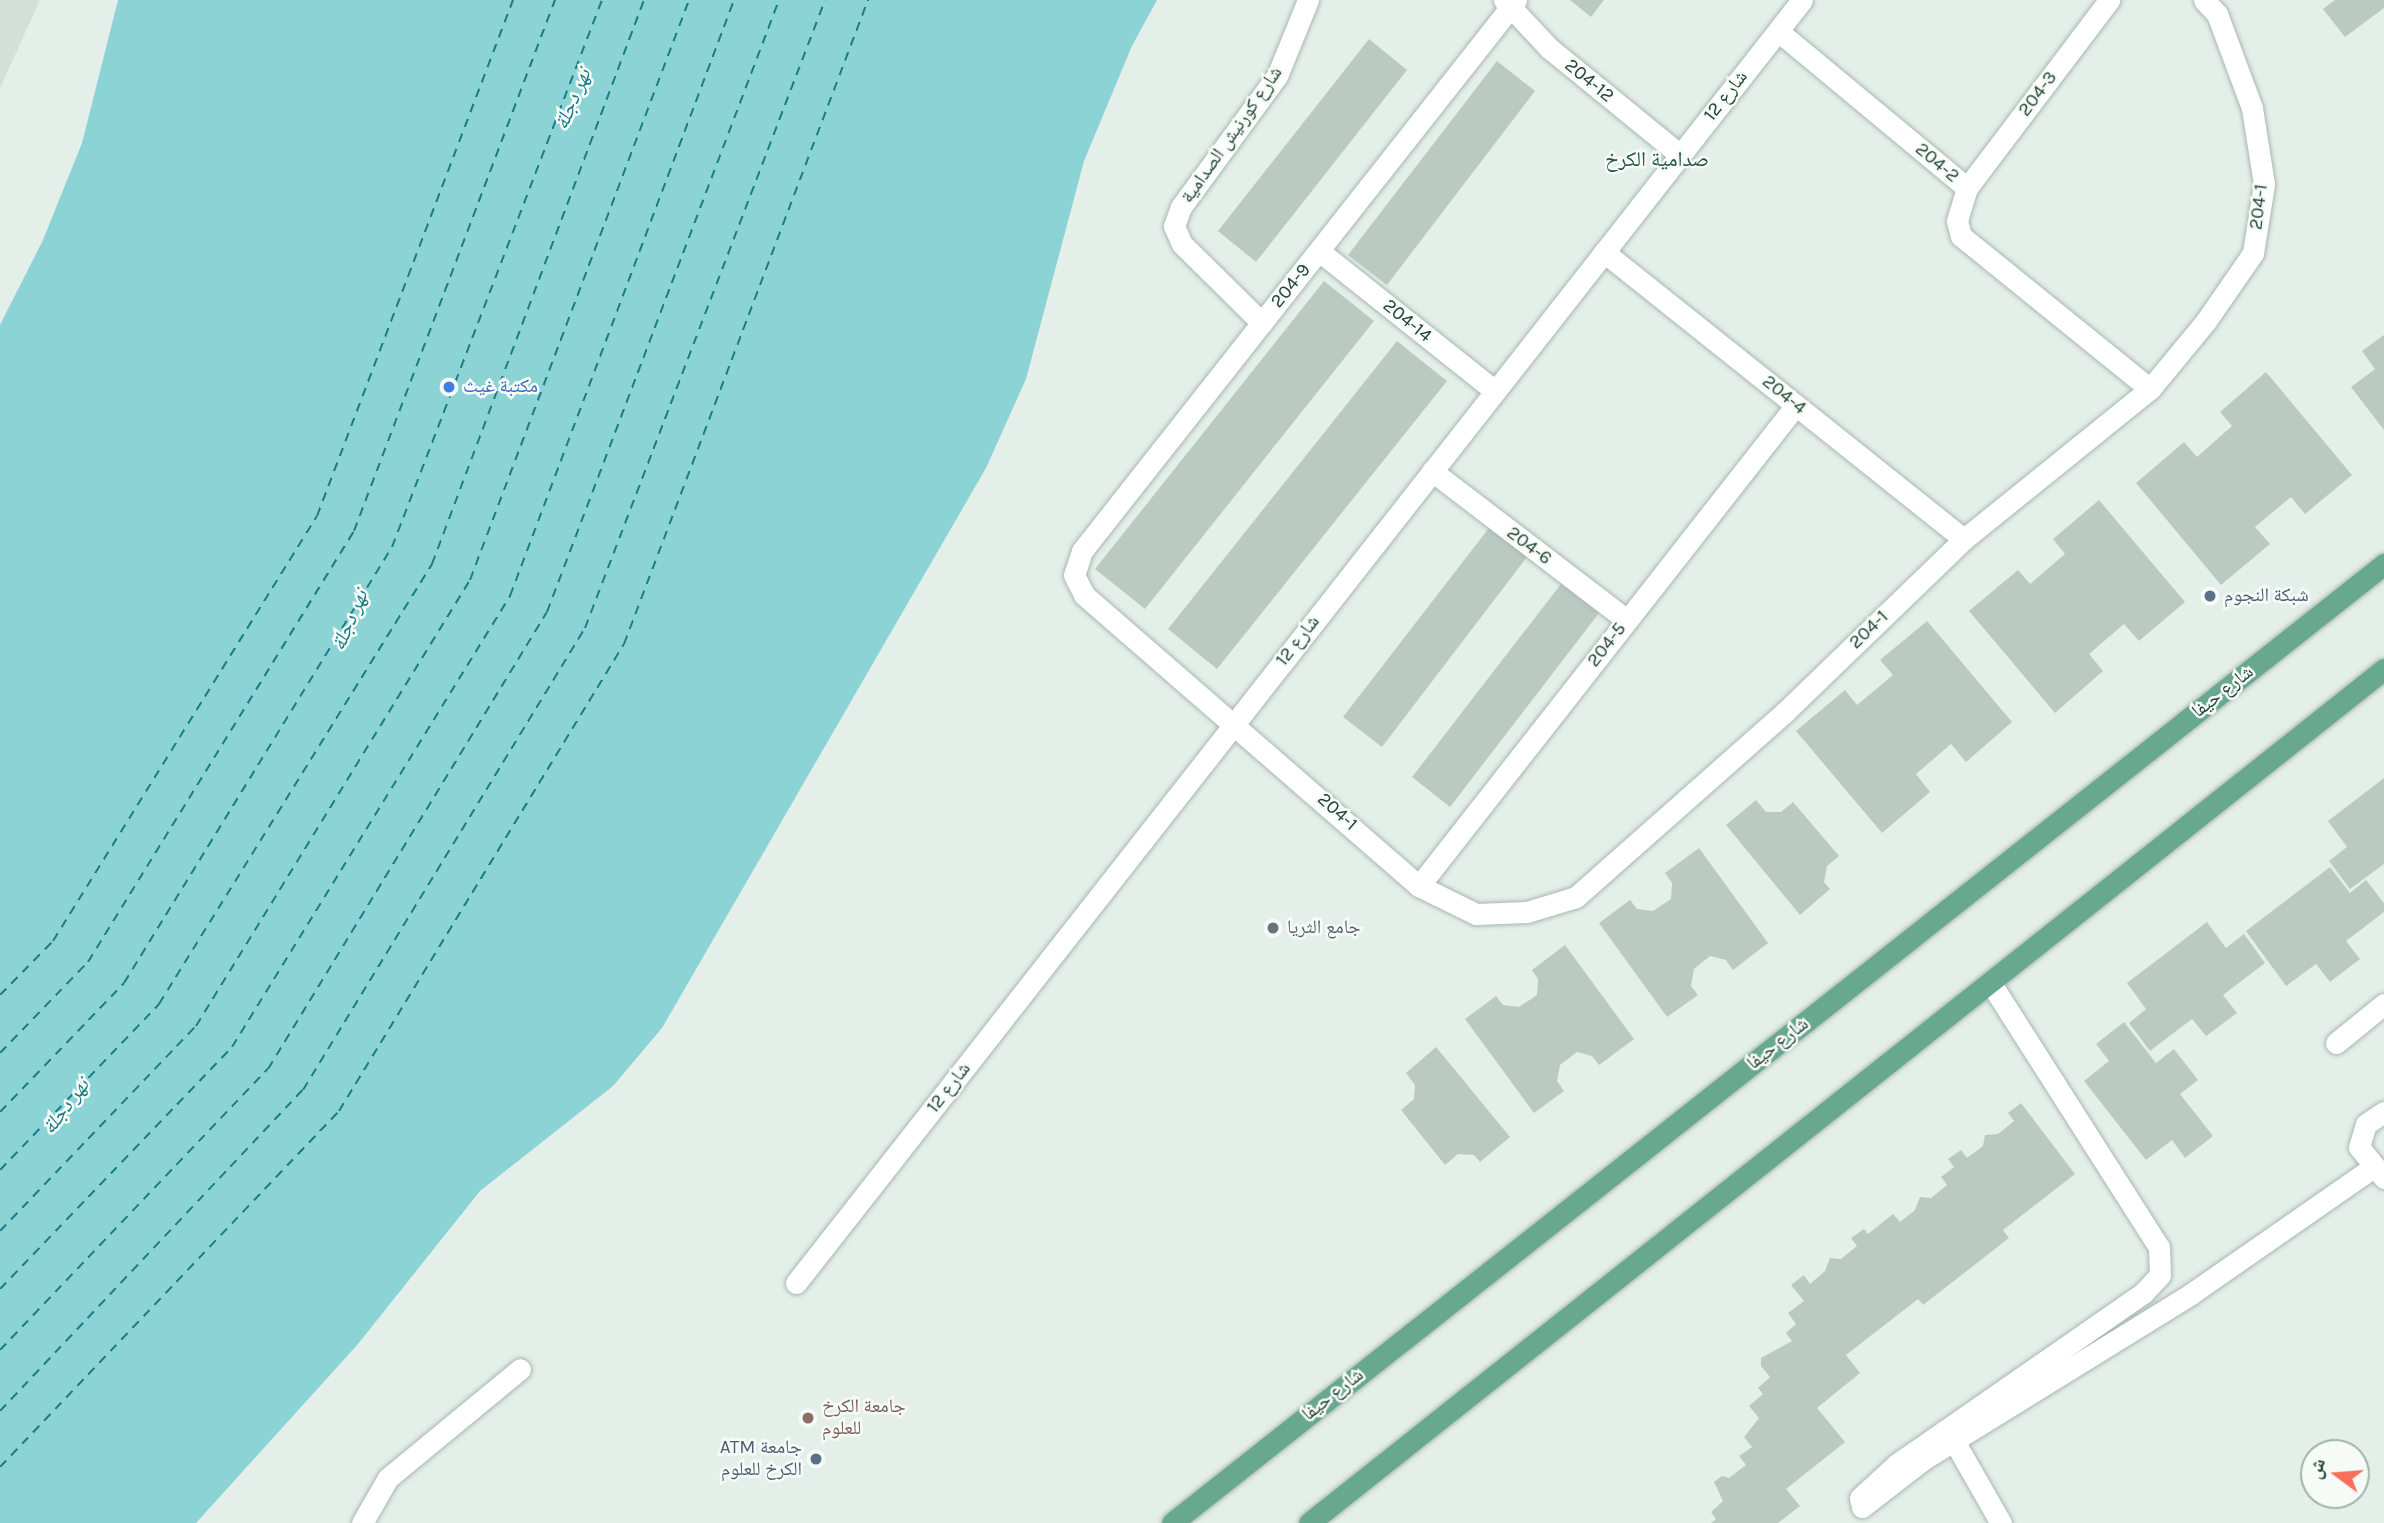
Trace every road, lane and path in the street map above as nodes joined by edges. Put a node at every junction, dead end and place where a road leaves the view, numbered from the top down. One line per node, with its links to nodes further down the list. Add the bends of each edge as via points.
1 (1308, 0): 11 (street, شارع كورنيش الصدامية, via 1277,76 1181,207 1174,226 1182,244)
2 (1802, 0): 6 (street, شارع 12)
3 (2109, 0): 8 (street, 204-3)
4 (2204, 0): 12 (street, 204-1, via 2217,14 2252,108 2264,184 2253,253)
5 (1510, 3): 7 (street, 204-12, via 1549,48); 9 (street, 204-9)
6 (1778, 31): 7 (street, شارع 12); 8 (street, 204-2)
7 (1680, 155): 10 (street, شارع 12)
8 (1967, 188): 12 (street, 204-2, via 1957,220 1961,236)
9 (1319, 251): 11 (street, 204-9); 13 (street, 204-14)
10 (1604, 252): 13 (street, شارع 12); 14 (street, 204-4)
11 (1262, 323): 18 (street, 204-9, via 1082,551)
12 (2150, 389): 16 (street, 204-1)
13 (1495, 391): 15 (street, شارع 12)
14 (1796, 405): 16 (street, 204-4); 19 (street, 204-5)
15 (1432, 471): 19 (street, 204-6); 21 (street, شارع 12)
16 (1964, 539): 22 (street, 204-1, via 1785,712 1576,897 1527,912 1476,914)
17 (2384, 564): 32 (main road, شارع حيفا)
18 (1074, 575): 21 (street, 204-1, via 1084,595)
19 (1627, 620): 22 (street, 204-5)
20 (2384, 669): 23 (main road)
21 (1235, 722): 22 (street, 204-1); 28 (street, شارع 12)
22 (1419, 886)
23 (1990, 982): 30 (street, via 2159,1247 2160,1275 2143,1293 1897,1464 1860,1498 1859,1505 1864,1507 1881,1497 1924,1459); 33 (main road)
24 (2384, 1004): 25 (street)
25 (2336, 1043)
26 (2384, 1112): 27 (street, via 2366,1124 2359,1147)
27 (2379, 1172): 30 (street)
28 (796, 1283)
29 (520, 1369): 31 (street, via 388,1478)
30 (1954, 1441): 34 (street)
31 (362, 1523)
32 (1171, 1523)
33 (1310, 1523)
34 (2001, 1523)

